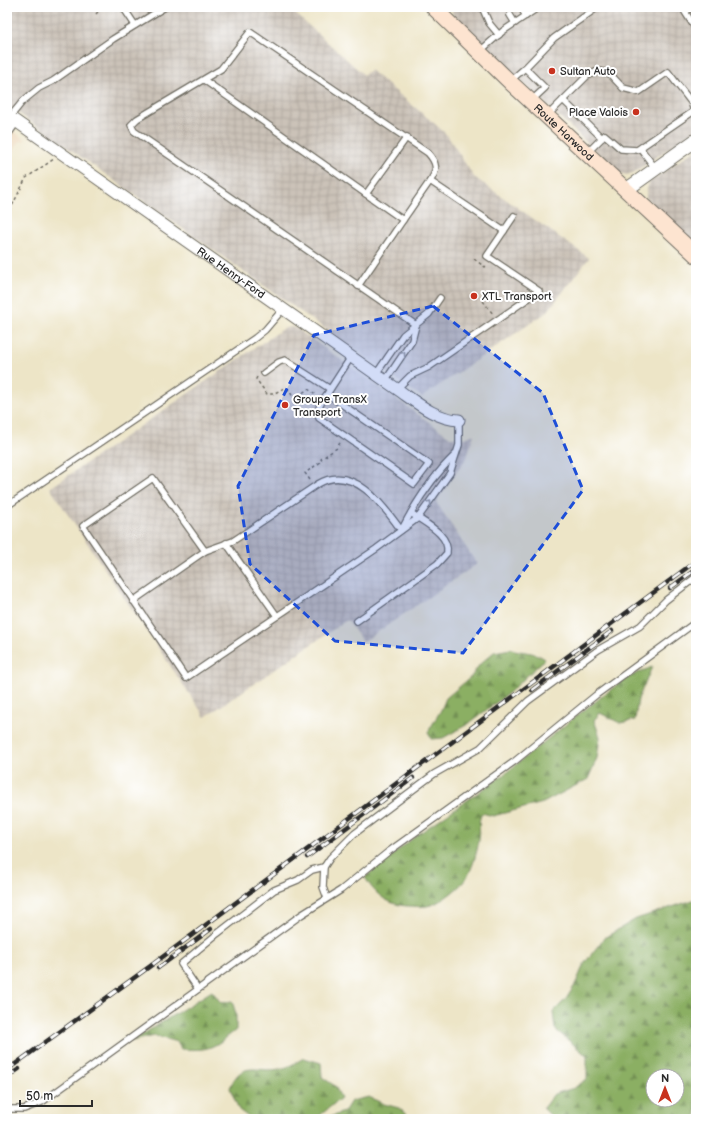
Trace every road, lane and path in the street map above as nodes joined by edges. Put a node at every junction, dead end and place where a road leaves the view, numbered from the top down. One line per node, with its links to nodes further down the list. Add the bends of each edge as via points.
1 (102, 7): 10 (path)
2 (123, 7): 14 (lane)
3 (165, 7): 14 (lane)
4 (434, 7): 17 (main road, Route Harwood)
5 (482, 7): 16 (lane, via 489,23)
6 (538, 7): 12 (lane)
7 (598, 7): 18 (lane, via 554,38)
8 (692, 7): 15 (lane, via 685,12)
9 (521, 8): 12 (lane)
10 (96, 14)
11 (510, 15): 13 (lane)
12 (526, 16): 13 (lane)
13 (515, 23): 16 (lane)
14 (136, 25): 25 (lane, via 39,88 23,101)
15 (696, 29)
16 (499, 35): 17 (lane)
17 (479, 52): 20 (main road, Route Harwood)
18 (525, 68): 20 (lane); 22 (lane, via 545,88)
19 (204, 80): 27 (lane, via 221,69 250,32); 36 (lane); 44 (lane, via 137,120 131,125 132,128)
20 (510, 82): 22 (main road, Route Harwood)
21 (563, 100): 23 (lane, via 587,76 598,71 609,73 623,88 639,92 668,72); 24 (lane); 28 (lane)
22 (531, 101): 24 (main road, Route Harwood)
23 (695, 111): 30 (lane)
24 (547, 116): 32 (main road, Route Harwood)
25 (11, 118): 26 (lane); 31 (street, Rue Henry-Ford)
26 (7, 136)
27 (406, 137): 34 (lane, via 433,158 436,170); 36 (lane)
28 (602, 138): 30 (lane, via 605,135 621,149); 32 (lane)
29 (696, 140): 33 (street)
30 (641, 149): 33 (lane)
31 (60, 153): 37 (path, via 26,178); 47 (street, Rue Henry-Ford)
32 (587, 154): 35 (main road, Route Harwood)
33 (655, 168): 35 (street)
34 (430, 181): 39 (lane); 40 (lane)
35 (626, 190): 41 (main road, Route Harwood)
36 (366, 194): 39 (lane)
37 (7, 216)
38 (514, 216): 40 (lane)
39 (403, 220): 44 (lane)
40 (504, 231): 53 (lane, via 487,256 539,290 429,367 410,376)
41 (696, 255)
42 (474, 259): 43 (path, via 485,267)
43 (487, 264)
44 (358, 286): 49 (lane)
45 (440, 298): 49 (lane, via 429,314)
46 (483, 301): 48 (path)
47 (283, 309): 50 (street, Rue Henry-Ford); 62 (lane, via 256,338)
48 (490, 310)
49 (416, 325): 52 (lane, via 403,335); 52 (lane, one-way to 49, via 412,341)
50 (352, 357): 52 (street, Rue Henry-Ford); 54 (lane)
51 (262, 374): 54 (lane, via 285,360); 56 (path, via 256,379 265,392 273,394 287,388)
52 (380, 377): 53 (street, Rue Henry-Ford)
53 (397, 389): 58 (street, Rue Henry-Ford, via 435,414)
54 (329, 391): 54 (lane, via 318,411 321,421 414,484 428,464)
55 (320, 397): 56 (path, via 308,389)
56 (294, 398): 57 (path)
57 (290, 401)
58 (459, 420): 60 (lane, via 460,438)
59 (337, 448): 61 (path, via 305,473)
60 (456, 455): 63 (lane, via 441,468); 64 (lane, one-way to 60, via 450,473)
61 (314, 486): 65 (lane, via 333,478 354,483 382,504); 66 (lane)
62 (7, 506)
63 (411, 513): 64 (lane); 65 (lane)
64 (418, 518): 65 (lane); 71 (lane, via 446,540 448,549 445,556 438,564)
65 (402, 530): 70 (lane)
66 (226, 544): 67 (lane); 70 (lane)
67 (205, 551): 69 (lane); 69 (lane, via 153,478 83,526)
68 (696, 577): 73 (lane, via 666,600 640,626 598,650 528,701 480,748 434,774 370,821 339,849)
69 (133, 601): 70 (lane, via 186,678)
70 (277, 616)
71 (357, 621)
72 (696, 622): 74 (lane, via 596,695 515,761)
73 (324, 867): 74 (lane, via 323,887); 77 (lane, via 312,870 298,880 274,890 181,964)
74 (327, 898): 77 (lane)
75 (7, 958): 76 (lane)
76 (7, 986)
77 (198, 989): 78 (lane, via 42,1102 24,1109)
78 (7, 1108)

